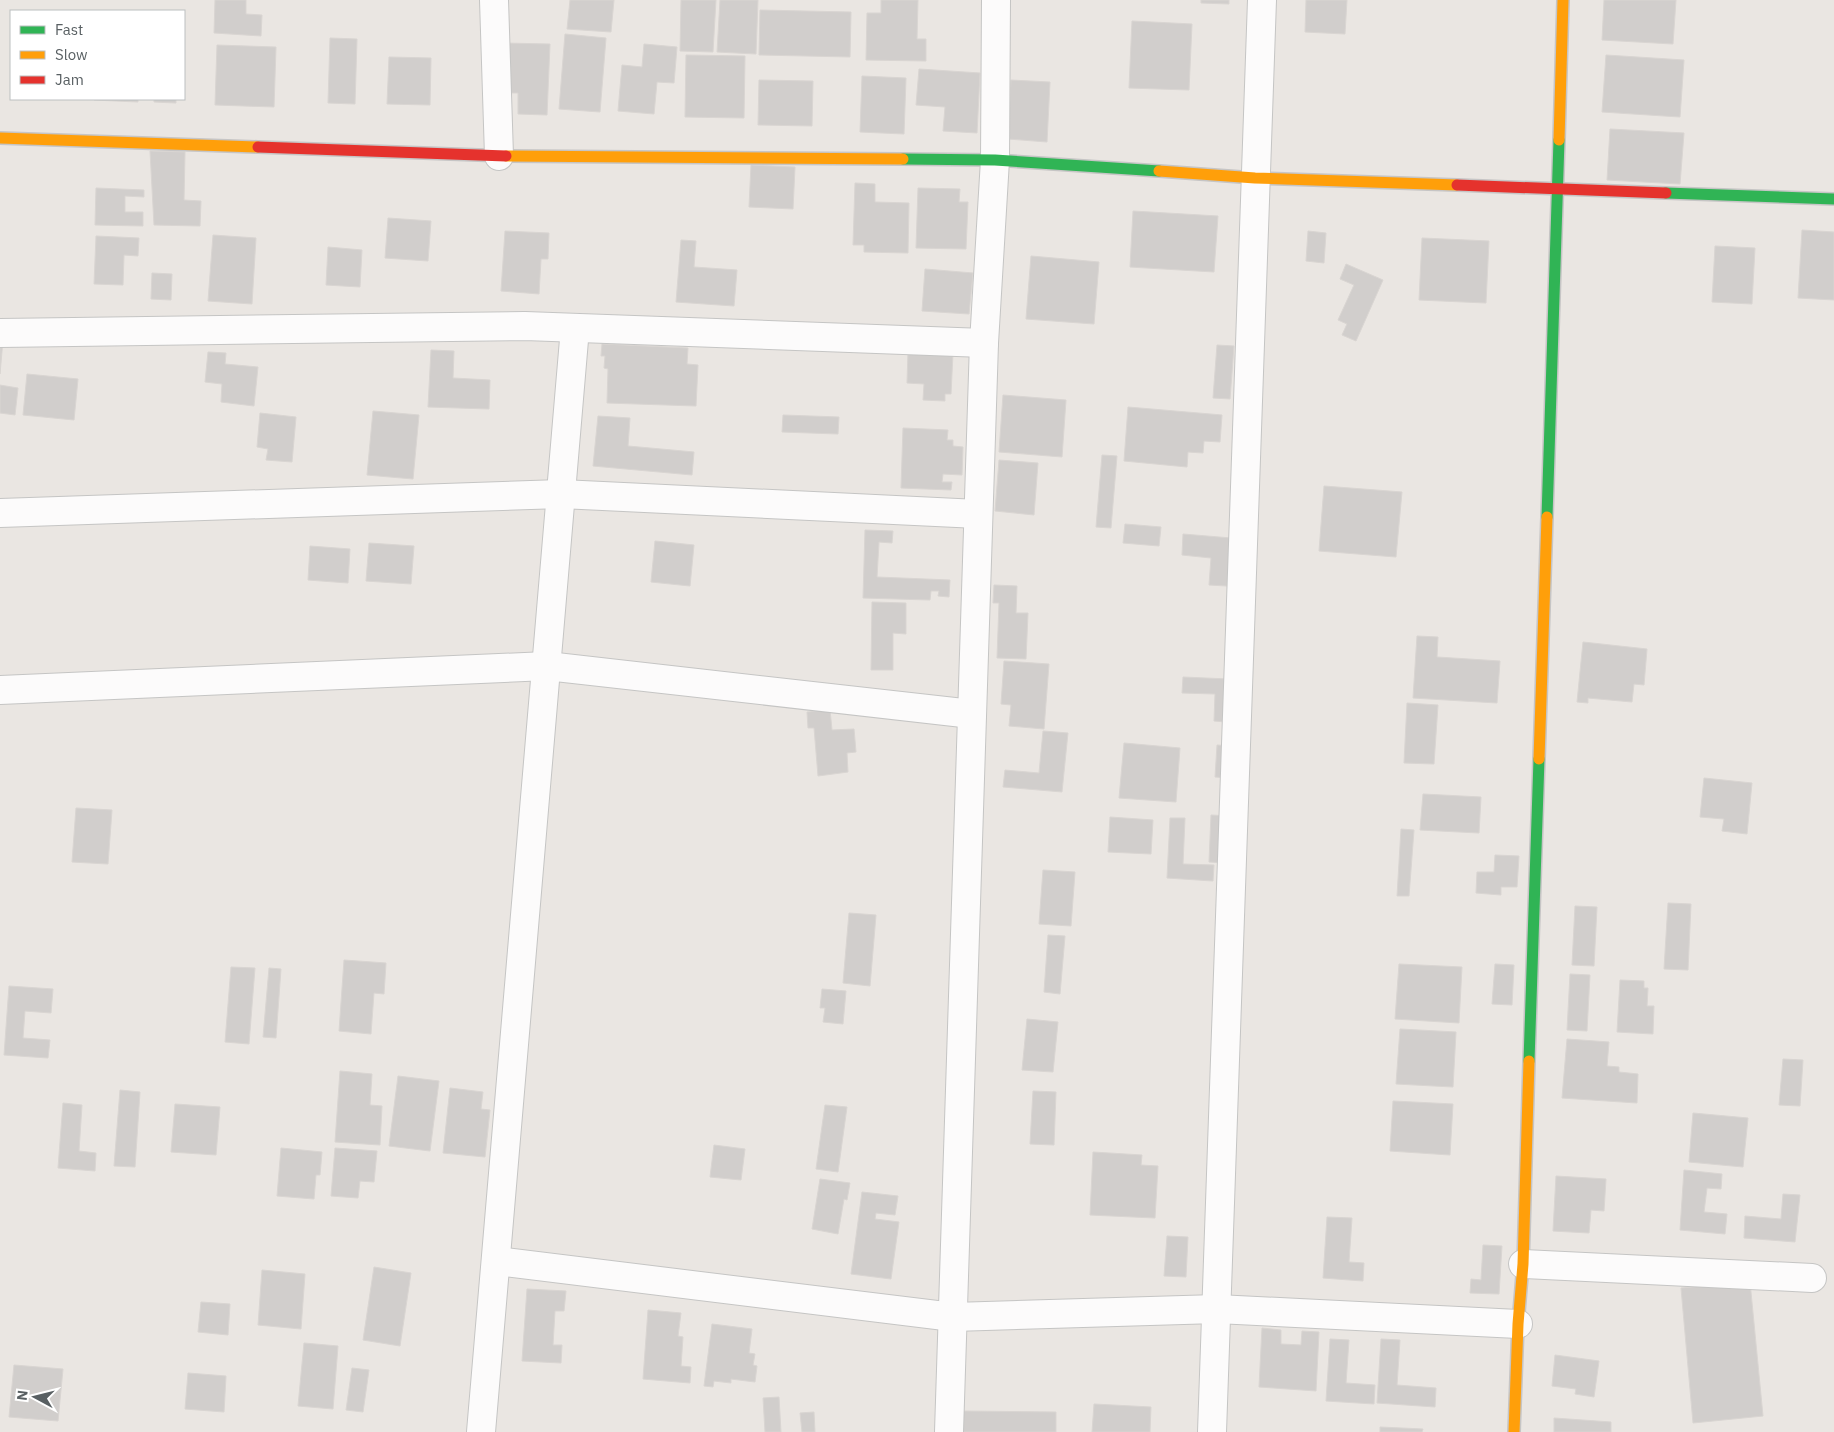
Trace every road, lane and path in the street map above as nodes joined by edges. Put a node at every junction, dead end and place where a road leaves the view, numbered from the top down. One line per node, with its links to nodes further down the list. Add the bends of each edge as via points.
1 (494, 0): 6 (street)
2 (996, 0): 7 (street)
3 (1262, 0): 8 (street)
4 (1563, 0): 9 (street)
5 (0, 138): 6 (street)
6 (499, 156): 7 (street)
7 (995, 160): 8 (street); 13 (street)
8 (1255, 178): 9 (street); 23 (street)
9 (1557, 189): 10 (street); 21 (street)
10 (1834, 199)
11 (575, 328): 12 (street); 13 (street); 14 (street)
12 (0, 333)
13 (984, 343): 16 (street)
14 (561, 494): 15 (street); 16 (street); 17 (street)
15 (0, 513)
16 (978, 514): 19 (street)
17 (547, 666): 18 (street); 19 (street); 20 (street)
18 (0, 690)
19 (972, 714): 24 (street)
20 (496, 1261): 24 (street); 26 (street)
21 (1523, 1264): 22 (street); 25 (street)
22 (1812, 1278)
23 (1217, 1309): 24 (street); 25 (street); 28 (street)
24 (953, 1318): 27 (street)
25 (1518, 1324): 29 (street)
26 (481, 1432)
27 (949, 1432)
28 (1212, 1432)
29 (1514, 1432)

